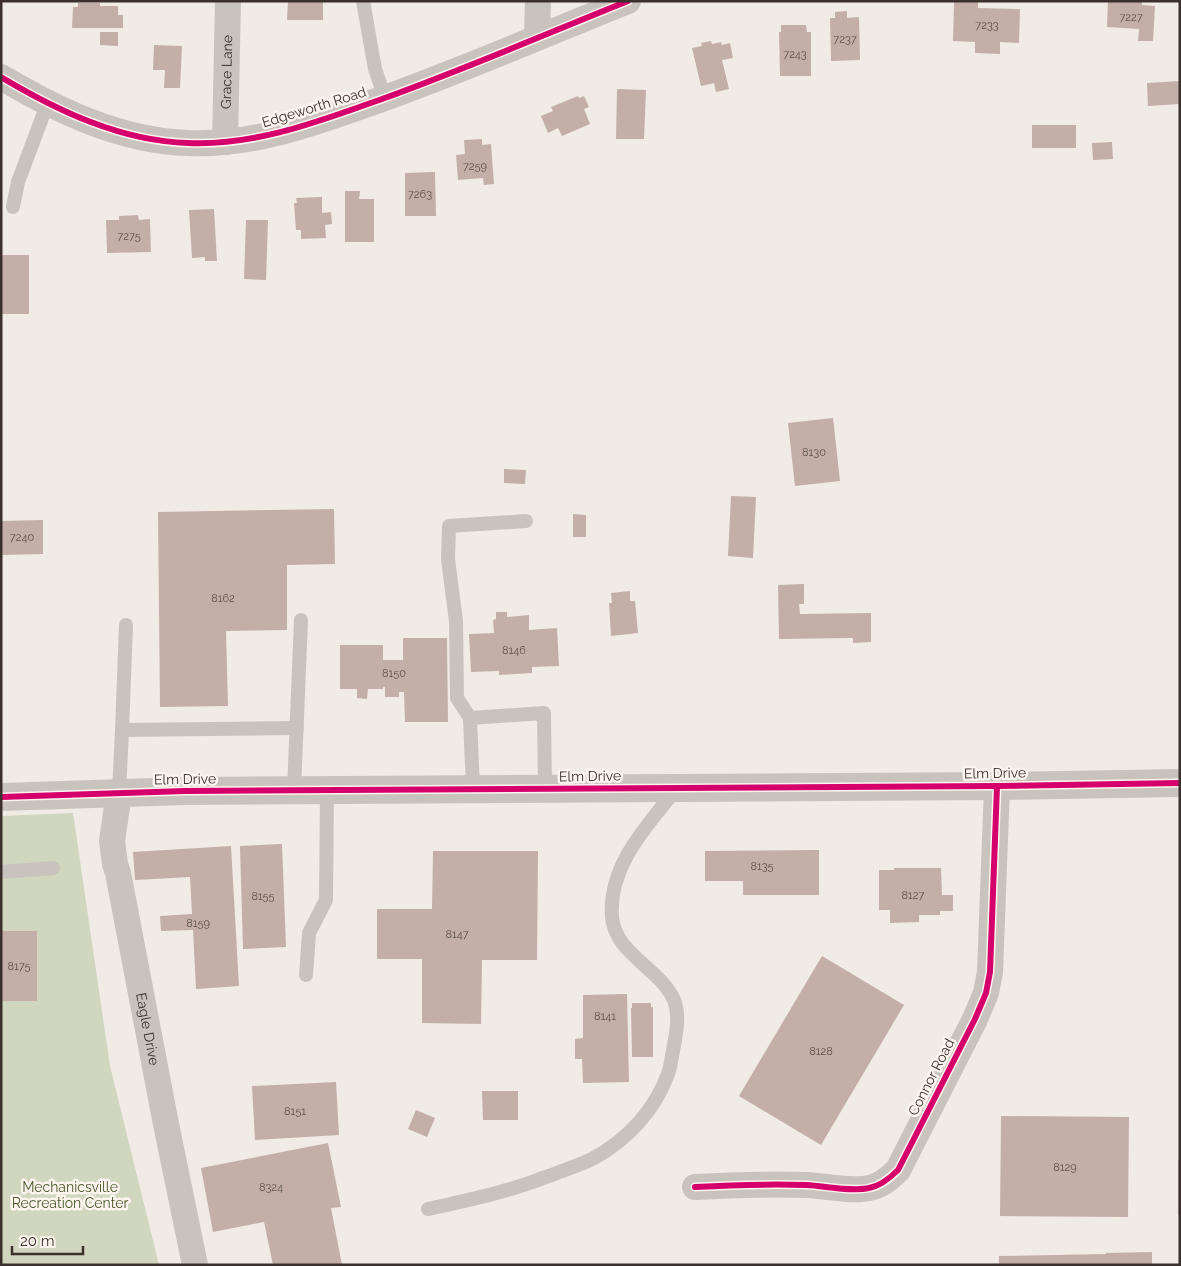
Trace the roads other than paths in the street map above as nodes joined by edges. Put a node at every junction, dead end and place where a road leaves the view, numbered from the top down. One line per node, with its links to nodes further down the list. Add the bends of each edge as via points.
1 (228, 1): 9 (street, Grace Lane)
2 (363, 1): 7 (lane)
3 (538, 1): 5 (street)
4 (628, 1): 5 (street, Edgeworth Road)
5 (536, 38): 7 (street, Edgeworth Road)
6 (1, 77): 8 (street, Edgeworth Road)
7 (385, 98): 9 (street, Edgeworth Road, via 320,122 261,137)
8 (48, 102): 9 (street, Edgeworth Road, via 84,120 147,139); 10 (lane, via 18,182)
9 (225, 142)
10 (13, 207)
11 (526, 522): 14 (lane, via 449,526 448,559 456,621 456,698)
12 (302, 620): 15 (lane)
13 (126, 624): 16 (lane)
14 (470, 718): 20 (lane); 21 (lane, via 544,713)
15 (297, 728): 16 (lane); 22 (lane)
16 (122, 730): 24 (lane)
17 (1180, 782): 18 (street, Elm Drive)
18 (997, 786): 19 (street, Elm Drive); 29 (street, Connor Road, via 990,972 986,993 898,1170 887,1181 862,1189 807,1185)
19 (677, 787): 21 (street, Elm Drive); 30 (lane, via 633,844 613,894 612,916 622,942 665,985 678,1015 668,1074 656,1101 615,1145 589,1160 520,1186)
20 (473, 789): 21 (street, Elm Drive); 23 (street, Elm Drive)
21 (544, 789)
22 (294, 790): 23 (street, Elm Drive); 24 (street, Elm Drive)
23 (327, 790): 28 (lane, via 326,900 309,933)
24 (119, 793): 25 (street, Elm Drive); 31 (street, Eagle Drive, via 112,841 115,864)
25 (1, 797)
26 (53, 868): 27 (lane)
27 (1, 872)
28 (306, 975)
29 (695, 1187)
30 (428, 1209)
31 (195, 1265)

